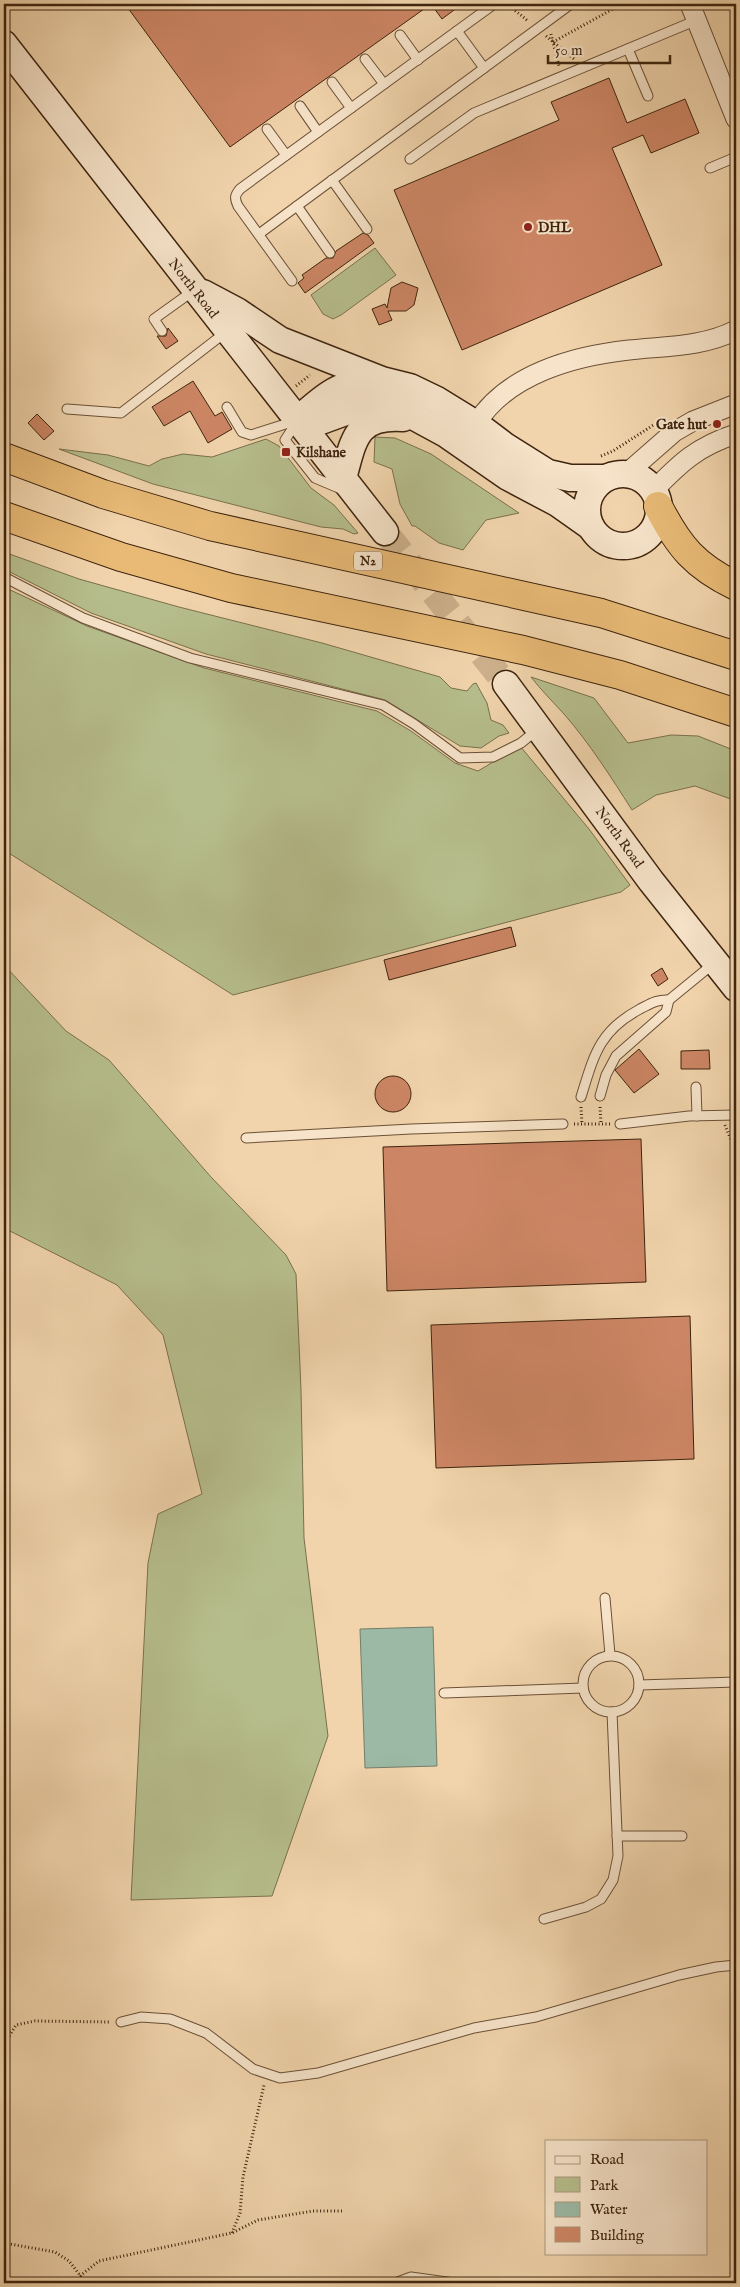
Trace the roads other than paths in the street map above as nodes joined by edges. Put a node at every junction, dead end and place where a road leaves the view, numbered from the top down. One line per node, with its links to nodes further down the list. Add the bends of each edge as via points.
1 (494, 4): 4 (lane)
2 (571, 4): 10 (lane)
3 (693, 12): 7 (lane); 16 (street)
4 (457, 31): 9 (lane); 10 (lane)
5 (400, 35): 9 (lane)
6 (4, 44): 29 (main road, North Road)
7 (628, 49): 13 (lane); 21 (lane, via 474,113)
8 (365, 59): 12 (lane)
9 (418, 60): 12 (lane)
10 (484, 68): 23 (lane)
11 (332, 82): 15 (lane)
12 (384, 84): 15 (lane)
13 (648, 96)
14 (300, 106): 18 (lane)
15 (351, 108): 18 (lane)
16 (736, 119)
17 (267, 129): 19 (lane)
18 (318, 132): 19 (lane)
19 (286, 155): 26 (lane, via 235,194 238,206)
20 (736, 157): 22 (lane)
21 (410, 159)
22 (710, 168)
23 (332, 180): 24 (lane); 25 (lane)
24 (297, 206): 26 (lane); 27 (lane)
25 (368, 229)
26 (259, 234): 28 (lane)
27 (330, 253)
28 (292, 281)
29 (196, 289): 31 (lane, via 154,319); 32 (main road, North Road); 33 (main road, via 280,340)
30 (736, 330): 39 (street, via 722,337 686,345 627,350 560,365 530,378 494,401)
31 (162, 331)
32 (228, 331): 36 (lane, via 121,413); 38 (main road, North Road)
33 (382, 380): 38 (main road, via 359,382 325,395); 39 (main road, via 410,387)
34 (736, 404): 42 (street, via 674,432)
35 (227, 407): 38 (lane, via 242,432 251,435)
36 (67, 409)
37 (419, 419): 38 (main road, via 398,408 382,405 362,406 322,422); 43 (main road, via 390,417 370,422 355,434); 46 (main road)
38 (298, 420): 43 (main road, North Road)
39 (476, 424): 42 (main road, via 548,473 570,478)
40 (736, 434): 44 (street, via 717,440 679,464)
41 (4, 457): 50 (highway, N2, via 103,494 210,526 601,613)
42 (616, 476): 44 (main road, via 646,482); 46 (main road, via 594,489 587,503)
43 (350, 487): 47 (main road, North Road)
44 (656, 499): 46 (main road, via 657,518 653,529 633,544 609,543); 49 (highway, via 680,544 695,560)
45 (4, 516): 52 (highway, via 121,557 231,588 523,650 620,675)
46 (591, 527)
47 (385, 532)
48 (4, 576): 53 (lane, via 83,618 190,658 383,705 460,758 493,757 521,743)
49 (736, 586)
50 (736, 656)
51 (506, 684): 53 (main road, North Road)
52 (736, 714)
53 (539, 728): 54 (main road, North Road)
54 (716, 962): 55 (main road, North Road); 56 (lane)
55 (736, 988)
56 (669, 1000): 58 (lane, via 666,1012 616,1056); 59 (lane, via 659,999 607,1032 594,1056)
57 (696, 1087): 61 (lane)
58 (600, 1096)
59 (581, 1097)
60 (736, 1115): 61 (lane)
61 (697, 1116): 63 (lane)
62 (563, 1124): 64 (lane)
63 (620, 1124)
64 (246, 1138)
65 (605, 1598): 66 (lane)
66 (610, 1655): 68 (lane, via 628,1661); 69 (lane, via 592,1662 583,1678)
67 (736, 1682): 68 (lane)
68 (640, 1685): 71 (lane, via 633,1702)
69 (583, 1688): 70 (lane); 71 (lane, via 591,1705)
70 (444, 1692)
71 (612, 1712): 72 (lane)
72 (618, 1836): 73 (lane); 74 (lane, via 613,1880 601,1899)
73 (682, 1836)
74 (544, 1920)
75 (736, 1965): 76 (lane, via 679,1975 536,2017 474,2028 318,2073 280,2078 253,2069 206,2033 170,2019 141,2017)
76 (121, 2022)
77 (395, 2283): 78 (lane, via 411,2277)
78 (454, 2283)

